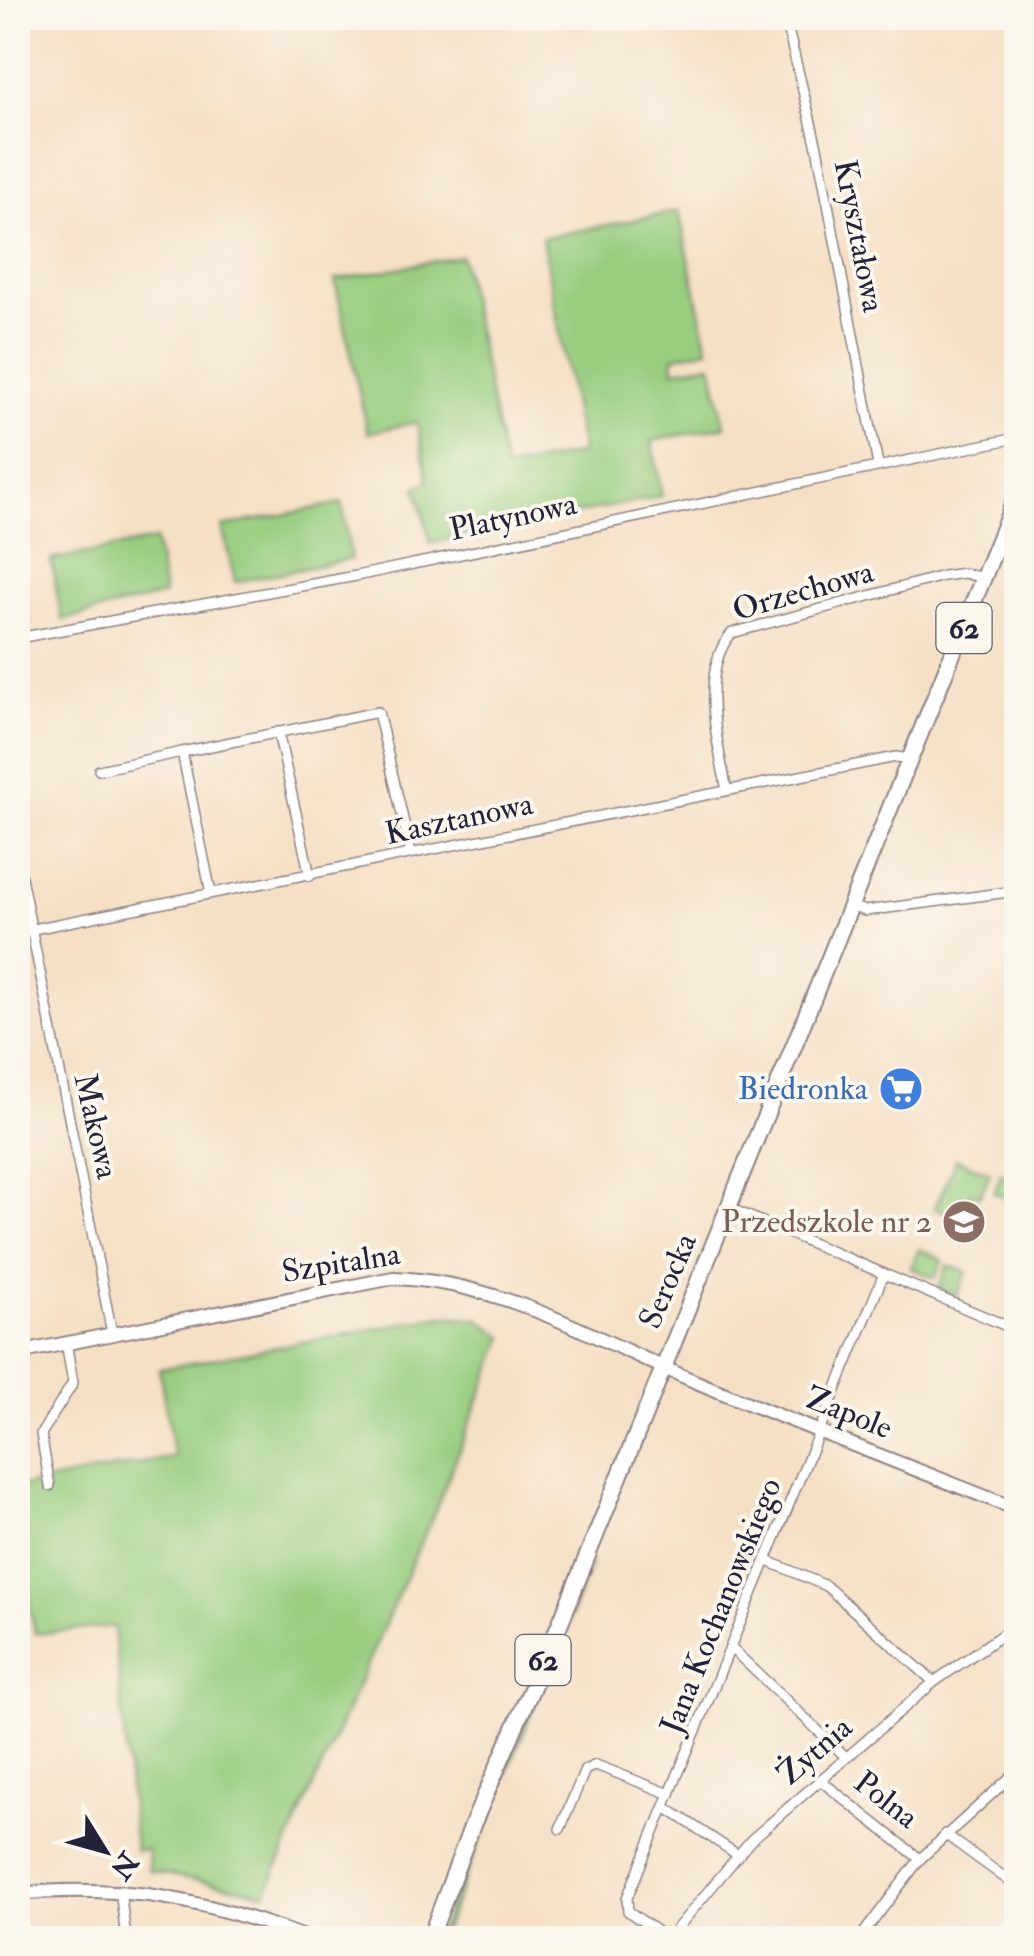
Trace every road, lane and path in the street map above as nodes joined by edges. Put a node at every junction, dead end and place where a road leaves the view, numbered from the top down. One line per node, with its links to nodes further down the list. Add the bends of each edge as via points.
1 (784, 18): 3 (street, Kryształowa, via 818,155)
2 (1016, 438): 3 (street, Platynowa)
3 (878, 465): 6 (street, Platynowa, via 356,576)
4 (1016, 497): 5 (main road, Serocka / 62)
5 (984, 578): 9 (main road, Serocka / 62); 11 (street, Orzechowa, via 943,576 732,633 723,648 712,718)
6 (18, 638)
7 (278, 732): 8 (street); 12 (street, via 378,712); 14 (street)
8 (182, 752): 10 (street); 16 (street)
9 (910, 759): 11 (street, Kasztanowa); 17 (main road, Serocka / 62)
10 (98, 770)
11 (727, 790): 12 (street, Kasztanowa)
12 (411, 853): 14 (street, Kasztanowa)
13 (18, 862): 18 (street, Makowa)
14 (310, 876): 16 (street, Kasztanowa)
15 (1016, 891): 17 (street, via 864,910)
16 (211, 893): 18 (street, Kasztanowa)
17 (850, 906): 20 (main road, Serocka / 62)
18 (32, 930): 19 (street, Kasztanowa); 23 (street, Makowa)
19 (18, 932)
20 (730, 1208): 21 (street); 26 (main road, Serocka / 62)
21 (883, 1276): 22 (street); 27 (street, Jana Kochanowskiego)
22 (1016, 1330)
23 (112, 1333): 24 (street, Szpitalna); 26 (street, Szpitalna, via 394,1278 436,1280 500,1297)
24 (66, 1342): 25 (street, Szpitalna); 28 (street, via 73,1383 41,1434)
25 (18, 1353)
26 (662, 1366): 27 (street, Zapole); 43 (main road, Serocka / 62)
27 (820, 1431): 29 (street, Zapole); 30 (street, Jana Kochanowskiego)
28 (50, 1486)
29 (1016, 1509)
30 (768, 1561): 32 (street, Jana Kochanowskiego); 33 (street, via 826,1586)
31 (1016, 1626): 33 (street, Żytnia)
32 (732, 1649): 34 (street); 37 (street, Jana Kochanowskiego)
33 (934, 1682): 34 (street, Żytnia)
34 (846, 1757): 36 (street, Żytnia)
35 (1016, 1772): 40 (street, Polna)
36 (820, 1780): 41 (street, Żytnia); 42 (street, Polna)
37 (670, 1794): 38 (street, Jana Kochanowskiego); 39 (street, via 596,1765 585,1770)
38 (665, 1807): 41 (street); 51 (street, Jana Kochanowskiego, via 626,1902 631,1913)
39 (560, 1829)
40 (945, 1834): 42 (street, Polna); 44 (street)
41 (738, 1855): 51 (street, Żytnia)
42 (920, 1859): 52 (street, Polna)
43 (457, 1864): 49 (main road, Serocka / 62); 50 (main road, Serocka / 62)
44 (1016, 1886)
45 (120, 1890): 46 (street); 47 (street); 48 (street, via 163,1895)
46 (18, 1894)
47 (126, 1938)
48 (307, 1938)
49 (420, 1938)
50 (430, 1938)
51 (668, 1938)
52 (860, 1938)

